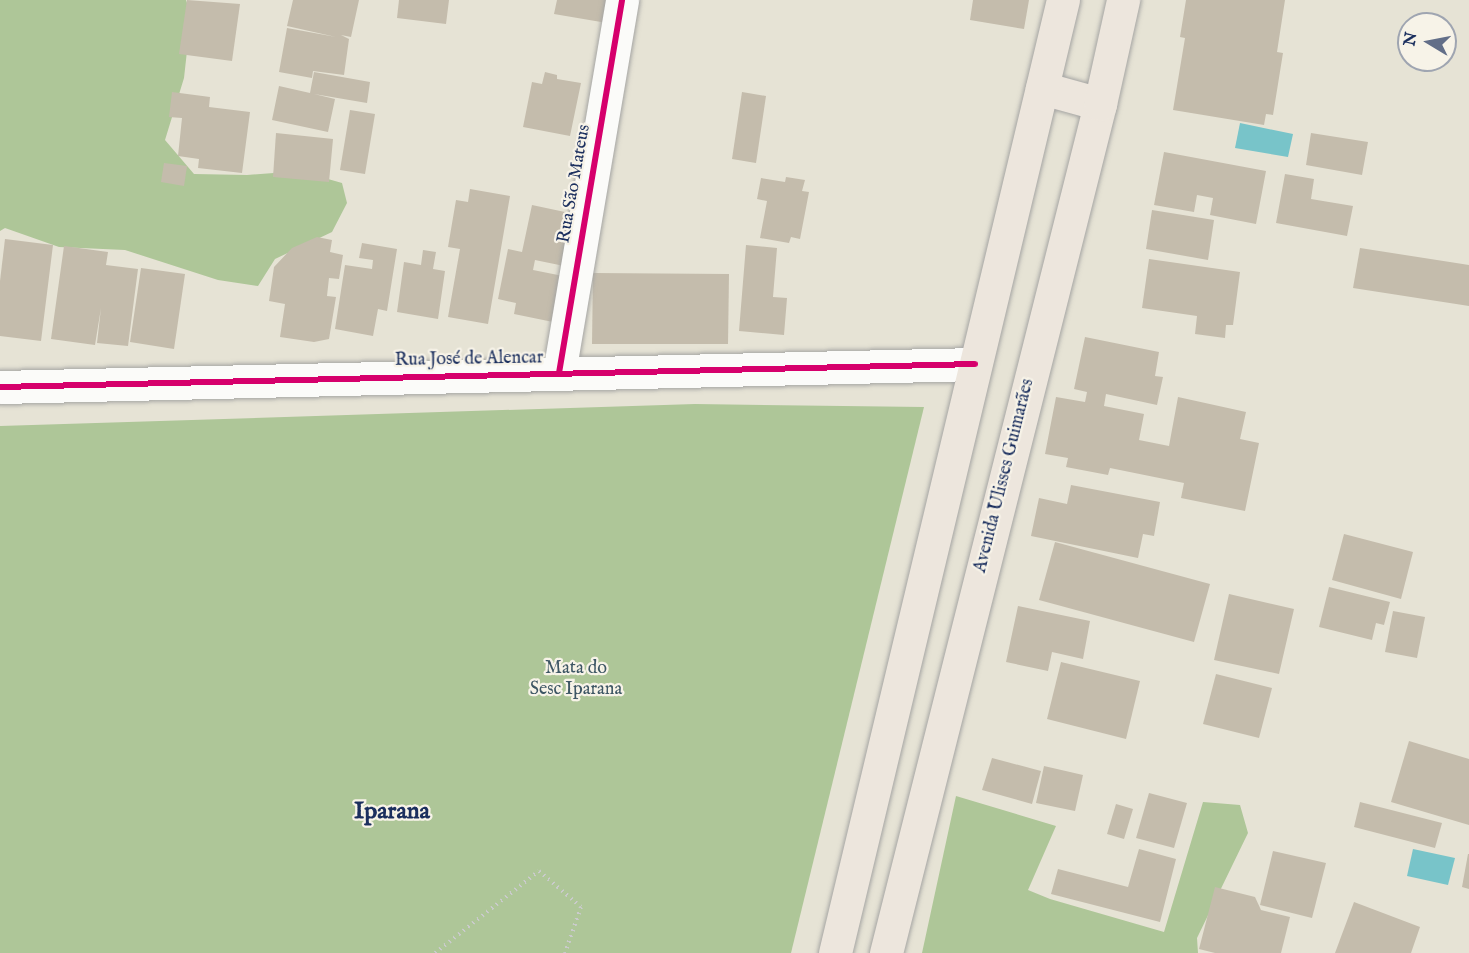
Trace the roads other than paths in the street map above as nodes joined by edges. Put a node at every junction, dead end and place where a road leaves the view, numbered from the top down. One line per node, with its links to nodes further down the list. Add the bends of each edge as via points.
1 (622, 0): 7 (street, Rua São Mateus)
2 (1063, 0): 4 (main road)
3 (1124, 0): 5 (main road, Avenida Ulisses Guimarães)
4 (1042, 88): 5 (main road); 6 (main road)
5 (1100, 104): 10 (main road, Avenida Ulisses Guimarães)
6 (975, 364): 7 (street, Rua José de Alencar); 9 (main road)
7 (559, 373): 8 (street, Rua José de Alencar)
8 (0, 387)
9 (835, 953)
10 (886, 953)

